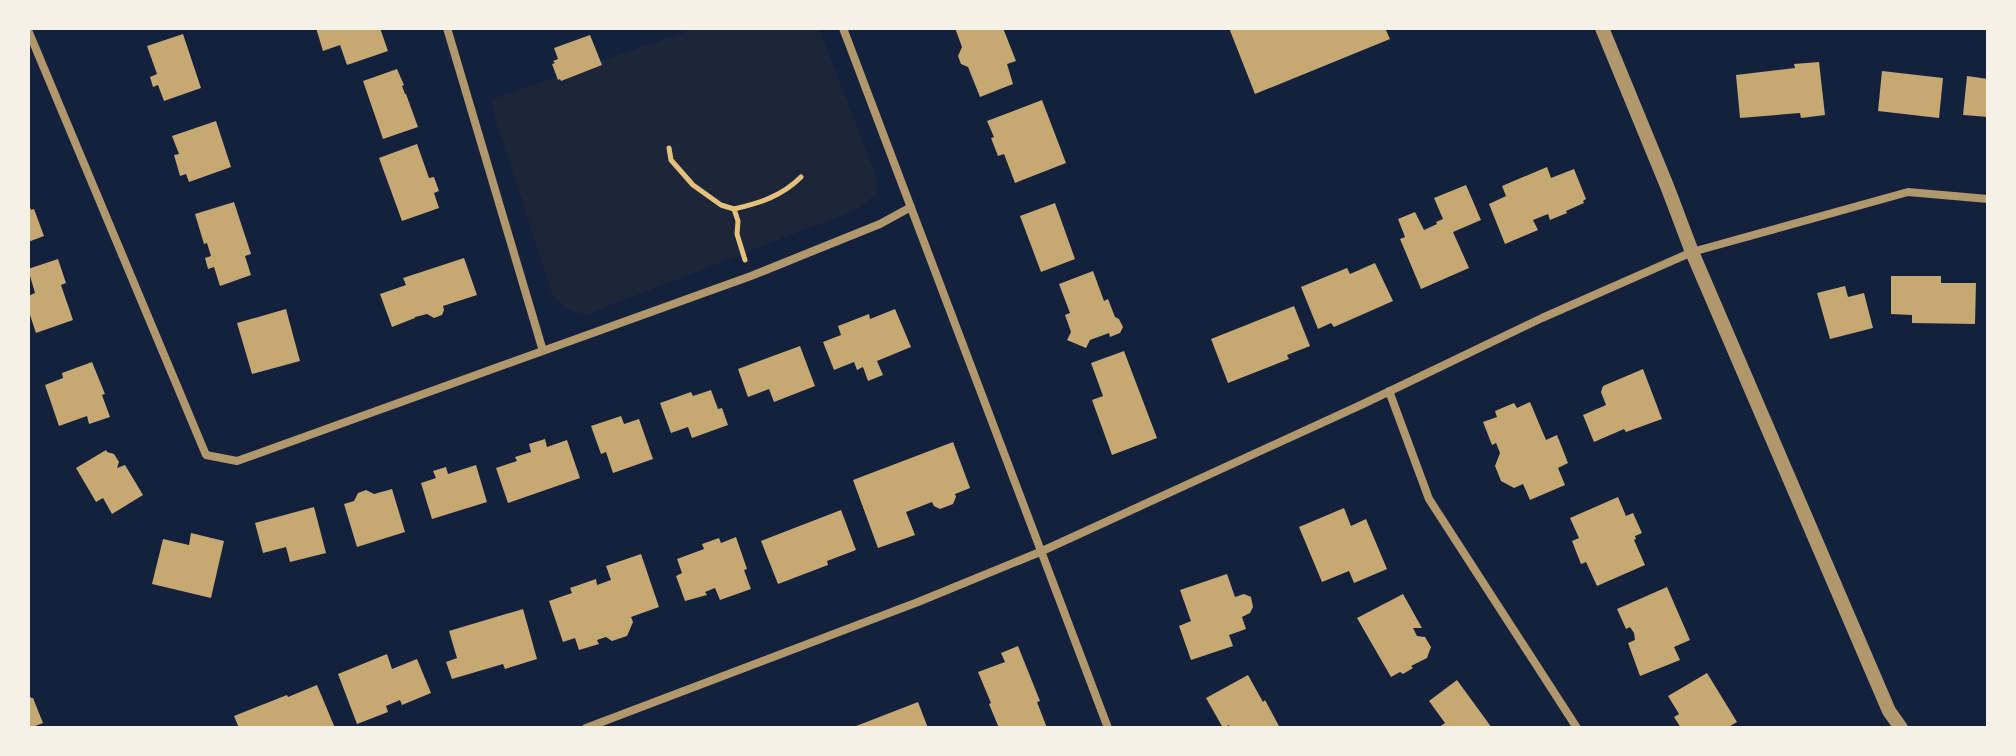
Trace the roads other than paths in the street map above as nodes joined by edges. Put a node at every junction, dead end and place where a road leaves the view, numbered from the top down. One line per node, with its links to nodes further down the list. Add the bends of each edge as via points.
1 (447, 28): 8 (street)
2 (843, 28): 6 (street)
3 (1602, 28): 7 (street)
4 (28, 30): 8 (street, via 206,455 237,461)
5 (1988, 199): 7 (street, via 1908,192)
6 (911, 207): 8 (street, via 751,276); 10 (street)
7 (1692, 252): 9 (street); 14 (street, via 1889,711)
8 (543, 351)
9 (1389, 391): 10 (street); 13 (street, via 1429,499)
10 (1040, 552): 11 (street); 12 (street)
11 (586, 728)
12 (1108, 728)
13 (1577, 728)
14 (1901, 728)

